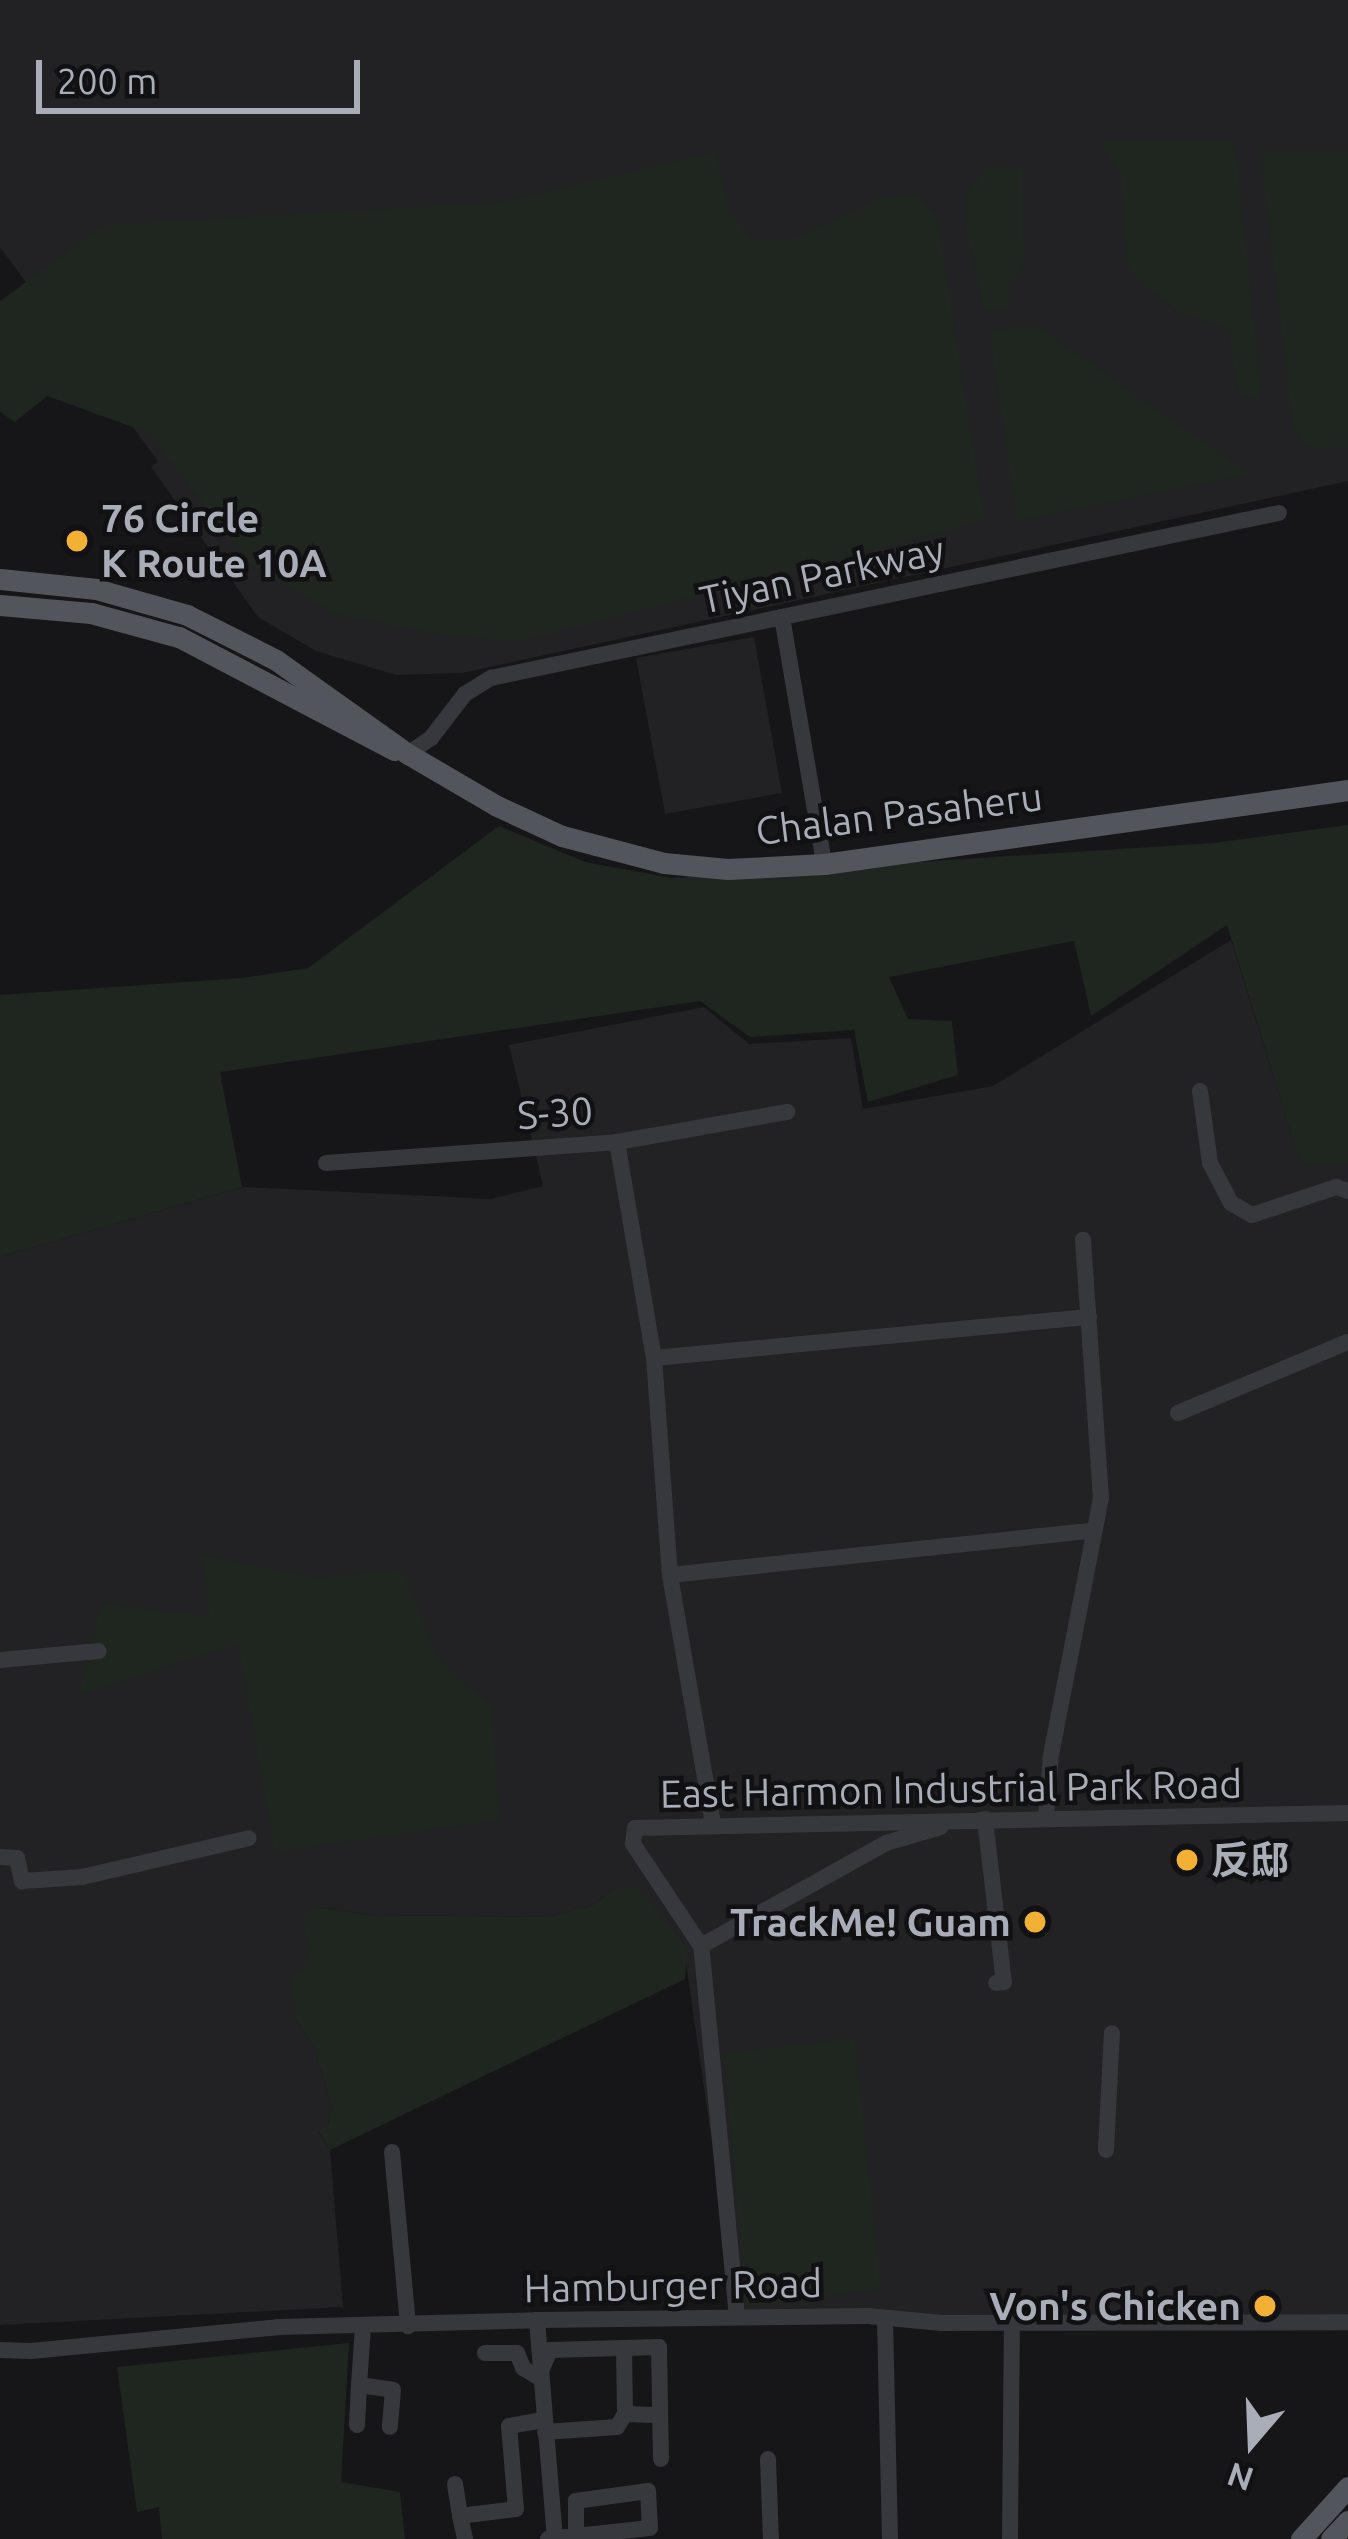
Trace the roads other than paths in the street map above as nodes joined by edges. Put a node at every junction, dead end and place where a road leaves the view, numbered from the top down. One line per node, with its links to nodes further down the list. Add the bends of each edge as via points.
1 (1279, 513): 4 (street, Tiyan Parkway)
2 (0, 579): 5 (main road, Chalan Pasaheru, via 96,589 187,615 276,660)
3 (0, 605): 5 (main road, Chalan Pasaheru, via 91,614 179,637)
4 (782, 617): 5 (street, Tiyan Parkway, via 491,678 464,694); 7 (street)
5 (408, 754): 7 (main road, Chalan Pasaheru, via 528,821 614,852 728,869)
6 (1348, 790): 7 (main road, Chalan Pasaheru)
7 (824, 864)
8 (1200, 1091): 12 (street, via 1210,1163 1231,1203 1252,1215 1336,1187)
9 (787, 1112): 10 (street, S-30)
10 (617, 1142): 11 (street, S-30); 16 (street)
11 (326, 1163)
12 (1348, 1192)
13 (1082, 1240): 14 (street)
14 (1089, 1317): 16 (street); 18 (street, via 1102,1462)
15 (1348, 1342): 17 (street)
16 (654, 1358): 19 (street)
17 (1178, 1413)
18 (1095, 1530): 19 (street); 23 (street)
19 (670, 1575): 25 (street)
20 (99, 1652): 21 (street)
21 (0, 1660)
22 (1348, 1813): 23 (street, East Harmon Industrial Park Road)
23 (1046, 1816): 24 (street, East Harmon Industrial Park Road)
24 (985, 1820): 25 (street, East Harmon Industrial Park Road); 28 (street, via 886,1844); 29 (street, via 1004,1982)
25 (712, 1826): 28 (street, East Harmon Industrial Park Road, via 635,1828 633,1844)
26 (249, 1838): 27 (street, via 82,1877 22,1881 17,1858)
27 (0, 1857)
28 (700, 1946): 33 (street, East Harmon Industrial Park Road)
29 (997, 1983)
30 (1112, 2033): 31 (street)
31 (1106, 2150)
32 (392, 2152): 38 (street)
33 (737, 2317): 34 (street, Hamburger Road); 35 (street, Hamburger Road)
34 (537, 2320): 38 (street, Hamburger Road); 43 (street)
35 (885, 2320): 37 (street, Hamburger Road); 62 (street)
36 (1348, 2321): 37 (street, Hamburger Road)
37 (1012, 2323): 63 (street)
38 (408, 2326): 39 (street, Hamburger Road)
39 (363, 2327): 41 (street, Hamburger Road); 44 (street)
40 (624, 2348): 43 (street, via 550,2350); 45 (street); 46 (street, via 659,2348)
41 (0, 2350)
42 (485, 2354): 43 (street, via 517,2353 523,2368)
43 (541, 2375): 48 (street)
44 (359, 2385): 47 (street); 49 (street, via 393,2390)
45 (625, 2414): 46 (street); 48 (street, via 617,2427)
46 (660, 2415): 50 (street)
47 (357, 2425)
48 (545, 2426): 54 (street); 55 (street, via 508,2426)
49 (391, 2427)
50 (662, 2459)
51 (768, 2459): 61 (street)
52 (454, 2484): 56 (street)
53 (1348, 2487): 64 (main road)
54 (551, 2505): 55 (street); 60 (street)
55 (516, 2509): 56 (street)
56 (460, 2516): 59 (street)
57 (1348, 2521): 65 (main road)
58 (576, 2536): 58 (street, via 650,2528 648,2491 576,2501); 60 (street)
59 (465, 2539)
60 (553, 2539)
61 (772, 2539)
62 (890, 2539)
63 (1010, 2539)
64 (1301, 2539)
65 (1331, 2539)

